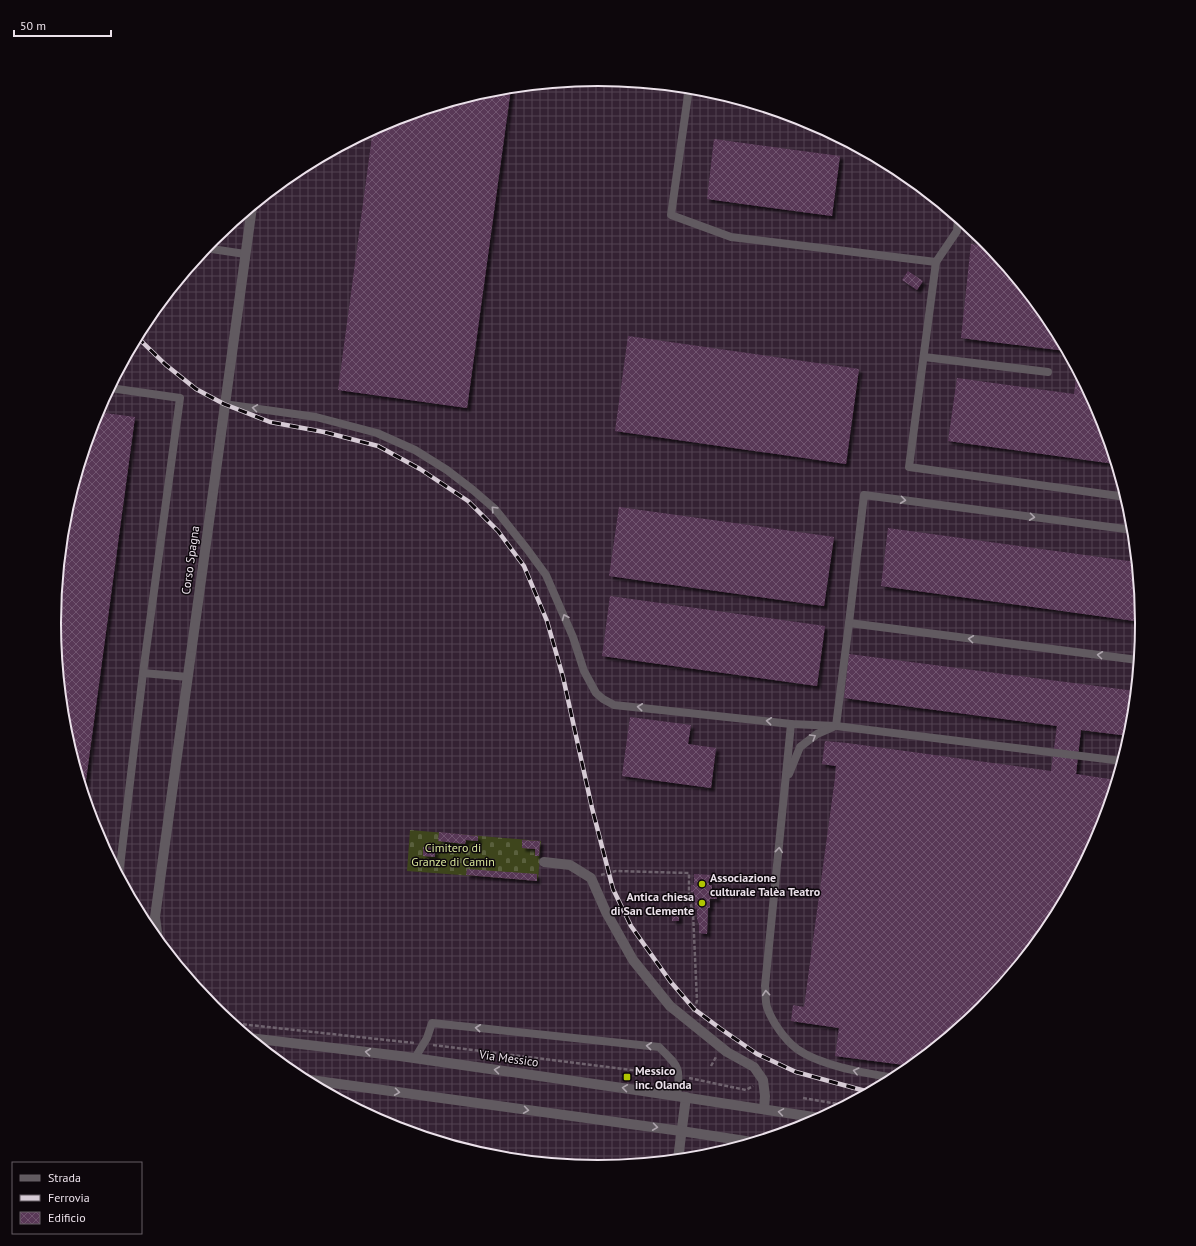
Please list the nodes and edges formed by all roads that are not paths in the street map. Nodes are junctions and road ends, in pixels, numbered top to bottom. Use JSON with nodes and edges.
{"nodes":[{"id":1,"x":688,"y":94,"type":"edge"},
{"id":2,"x":251,"y":213,"type":"edge"},
{"id":3,"x":957,"y":224,"type":"edge"},
{"id":4,"x":212,"y":249,"type":"edge"},
{"id":5,"x":245,"y":254,"type":"junction"},
{"id":6,"x":936,"y":262,"type":"junction"},
{"id":7,"x":924,"y":357,"type":"junction"},
{"id":8,"x":1048,"y":372,"type":"dead end"},
{"id":9,"x":114,"y":389,"type":"edge"},
{"id":10,"x":224,"y":404,"type":"junction"},
{"id":11,"x":1120,"y":496,"type":"edge"},
{"id":12,"x":1127,"y":529,"type":"edge"},
{"id":13,"x":849,"y":623,"type":"junction"},
{"id":14,"x":1134,"y":659,"type":"edge"},
{"id":15,"x":143,"y":673,"type":"junction"},
{"id":16,"x":188,"y":677,"type":"junction"},
{"id":17,"x":790,"y":724,"type":"junction"},
{"id":18,"x":836,"y":726,"type":"junction"},
{"id":19,"x":1117,"y":760,"type":"edge"},
{"id":20,"x":786,"y":781,"type":"junction"},
{"id":21,"x":544,"y":862,"type":"dead end"},
{"id":22,"x":120,"y":868,"type":"edge"},
{"id":23,"x":155,"y":917,"type":"junction"},
{"id":24,"x":153,"y":922,"type":"edge"},
{"id":25,"x":156,"y":927,"type":"edge"},
{"id":26,"x":259,"y":1039,"type":"edge"},
{"id":27,"x":415,"y":1058,"type":"junction"},
{"id":28,"x":885,"y":1076,"type":"edge"},
{"id":29,"x":319,"y":1081,"type":"edge"},
{"id":30,"x":681,"y":1096,"type":"junction"},
{"id":31,"x":764,"y":1109,"type":"junction"},
{"id":32,"x":810,"y":1116,"type":"edge"},
{"id":33,"x":681,"y":1131,"type":"junction"},
{"id":34,"x":742,"y":1140,"type":"edge"},
{"id":35,"x":679,"y":1153,"type":"edge"}],
"edges":[{"from":1,"to":6,"type":"lane"},
{"from":2,"to":5,"type":"street","name":"Corso Spagna"},
{"from":3,"to":6,"type":"lane"},
{"from":4,"to":5,"type":"lane"},
{"from":5,"to":10,"type":"street","name":"Corso Spagna"},
{"from":6,"to":7,"type":"lane"},
{"from":7,"to":8,"type":"lane"},
{"from":7,"to":11,"type":"lane"},
{"from":9,"to":15,"type":"lane"},
{"from":10,"to":16,"type":"street","name":"Corso Spagna"},
{"from":17,"to":10,"type":"lane","one_way":true},
{"from":13,"to":12,"type":"lane","one_way":true},
{"from":14,"to":13,"type":"lane","one_way":true},
{"from":13,"to":18,"type":"lane"},
{"from":15,"to":16,"type":"lane"},
{"from":15,"to":22,"type":"lane"},
{"from":16,"to":23,"type":"street","name":"Corso Spagna"},
{"from":17,"to":18,"type":"lane"},
{"from":17,"to":20,"type":"lane"},
{"from":18,"to":19,"type":"lane"},
{"from":20,"to":18,"type":"lane","one_way":true},
{"from":28,"to":20,"type":"lane","one_way":true},
{"from":21,"to":31,"type":"street"},
{"from":23,"to":24,"type":"street","name":"Corso Spagna"},
{"from":23,"to":25,"type":"street","name":"Corso Spagna"},
{"from":27,"to":26,"type":"street","name":"Via Messico","one_way":true},
{"from":30,"to":27,"type":"street","name":"Via Messico","one_way":true},
{"from":30,"to":27,"type":"lane","one_way":true},
{"from":29,"to":33,"type":"street","one_way":true},
{"from":30,"to":31,"type":"street","name":"Via Messico"},
{"from":30,"to":33,"type":"street"},
{"from":32,"to":31,"type":"street","name":"Via Messico","one_way":true},
{"from":33,"to":34,"type":"street"},
{"from":33,"to":35,"type":"street"}]}
